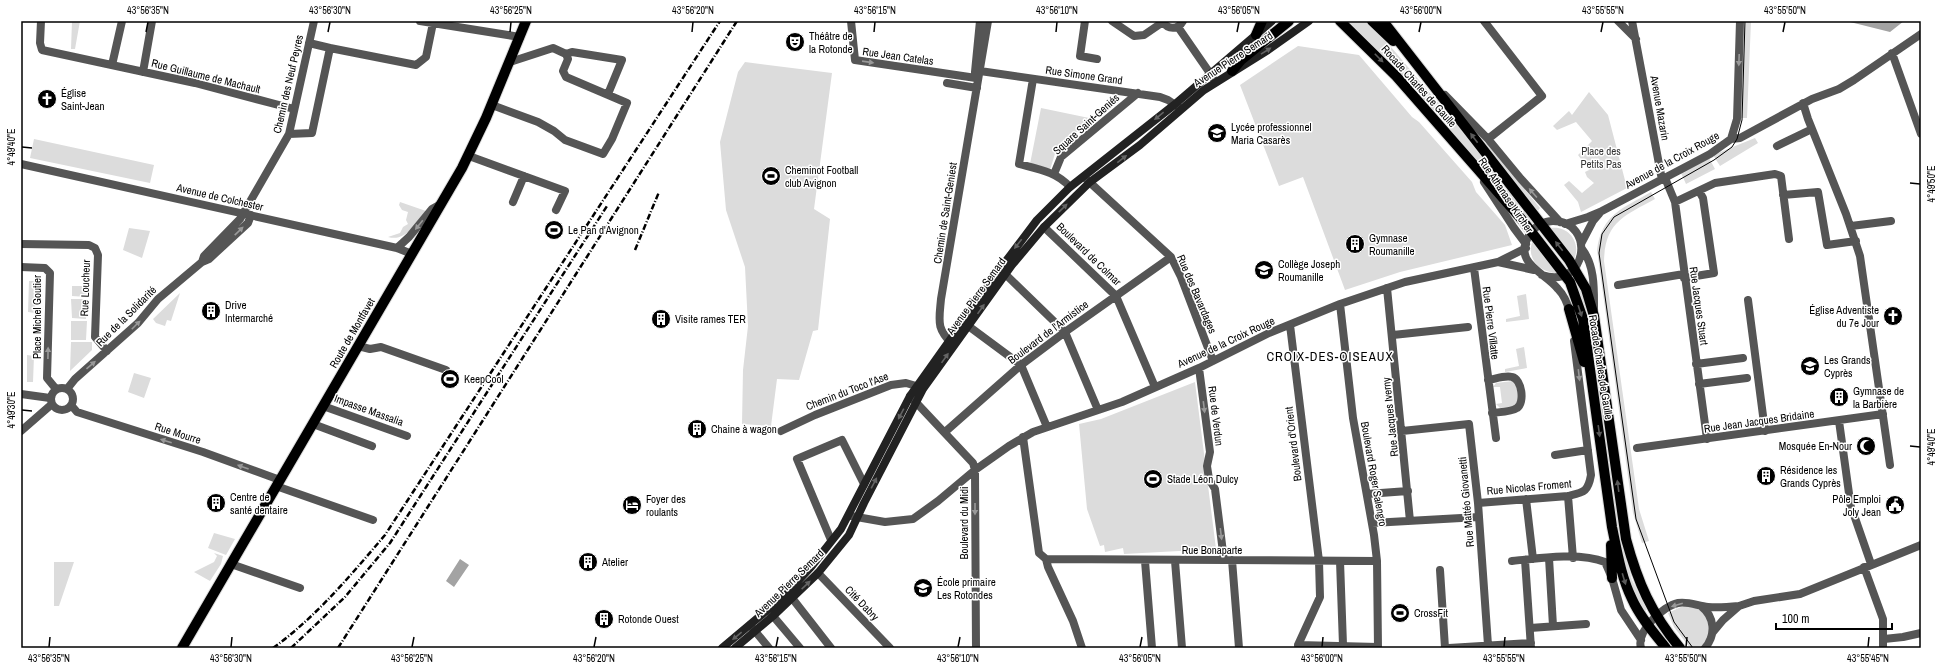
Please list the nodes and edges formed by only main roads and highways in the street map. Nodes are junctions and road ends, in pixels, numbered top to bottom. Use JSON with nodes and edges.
{"nodes":[{"id":1,"x":526,"y":21,"type":"edge"},
{"id":2,"x":1262,"y":21,"type":"edge"},
{"id":3,"x":1272,"y":21,"type":"edge"},
{"id":4,"x":1289,"y":21,"type":"edge"},
{"id":5,"x":1309,"y":21,"type":"edge"},
{"id":6,"x":1340,"y":21,"type":"edge"},
{"id":7,"x":1372,"y":21,"type":"edge"},
{"id":8,"x":1383,"y":21,"type":"edge"},
{"id":9,"x":1390,"y":21,"type":"edge"},
{"id":10,"x":1256,"y":35,"type":"junction"},
{"id":11,"x":1409,"y":55,"type":"junction"},
{"id":12,"x":1232,"y":71,"type":"junction"},
{"id":13,"x":1003,"y":271,"type":"junction"},
{"id":14,"x":1569,"y":309,"type":"road end"},
{"id":15,"x":920,"y":387,"type":"junction"},
{"id":16,"x":1594,"y":392,"type":"junction"},
{"id":17,"x":1612,"y":527,"type":"junction"},
{"id":18,"x":1612,"y":578,"type":"road end"},
{"id":19,"x":770,"y":613,"type":"junction"},
{"id":20,"x":753,"y":628,"type":"junction"},
{"id":21,"x":182,"y":648,"type":"edge"},
{"id":22,"x":722,"y":648,"type":"edge"},
{"id":23,"x":735,"y":648,"type":"edge"},
{"id":24,"x":1666,"y":648,"type":"edge"},
{"id":25,"x":1680,"y":648,"type":"edge"}],
"edges":[{"from":1,"to":21,"type":"main road","name":"Route de Montfavet"},
{"from":2,"to":10,"type":"main road"},
{"from":3,"to":10,"type":"main road","name":"Avenue Pierre Semard"},
{"from":4,"to":12,"type":"main road"},
{"from":12,"to":5,"type":"main road","name":"Avenue Pierre Semard","one_way":true},
{"from":6,"to":16,"type":"main road","name":"Rocade Charles de Gaulle","one_way":true},
{"from":7,"to":11,"type":"main road"},
{"from":8,"to":11,"type":"main road","name":"Rocade Charles de Gaulle"},
{"from":9,"to":11,"type":"main road"},
{"from":10,"to":13,"type":"main road","name":"Avenue Pierre Semard","one_way":true},
{"from":25,"to":11,"type":"main road","name":"Rocade Charles de Gaulle","one_way":true},
{"from":13,"to":12,"type":"main road","name":"Avenue Pierre Semard","one_way":true},
{"from":13,"to":15,"type":"main road","name":"Avenue Pierre Semard"},
{"from":14,"to":16,"type":"main road"},
{"from":15,"to":19,"type":"main road","name":"Avenue Pierre Semard","one_way":true},
{"from":19,"to":15,"type":"main road","name":"Avenue Pierre Semard","one_way":true},
{"from":16,"to":17,"type":"main road","name":"Rocade Charles de Gaulle","one_way":true},
{"from":17,"to":18,"type":"main road"},
{"from":17,"to":24,"type":"main road","name":"Rocade Charles de Gaulle","one_way":true},
{"from":19,"to":20,"type":"main road","name":"Avenue Pierre Semard"},
{"from":20,"to":22,"type":"main road","name":"Avenue Pierre Semard","one_way":true},
{"from":20,"to":23,"type":"main road","name":"Avenue Pierre Semard"}]}
